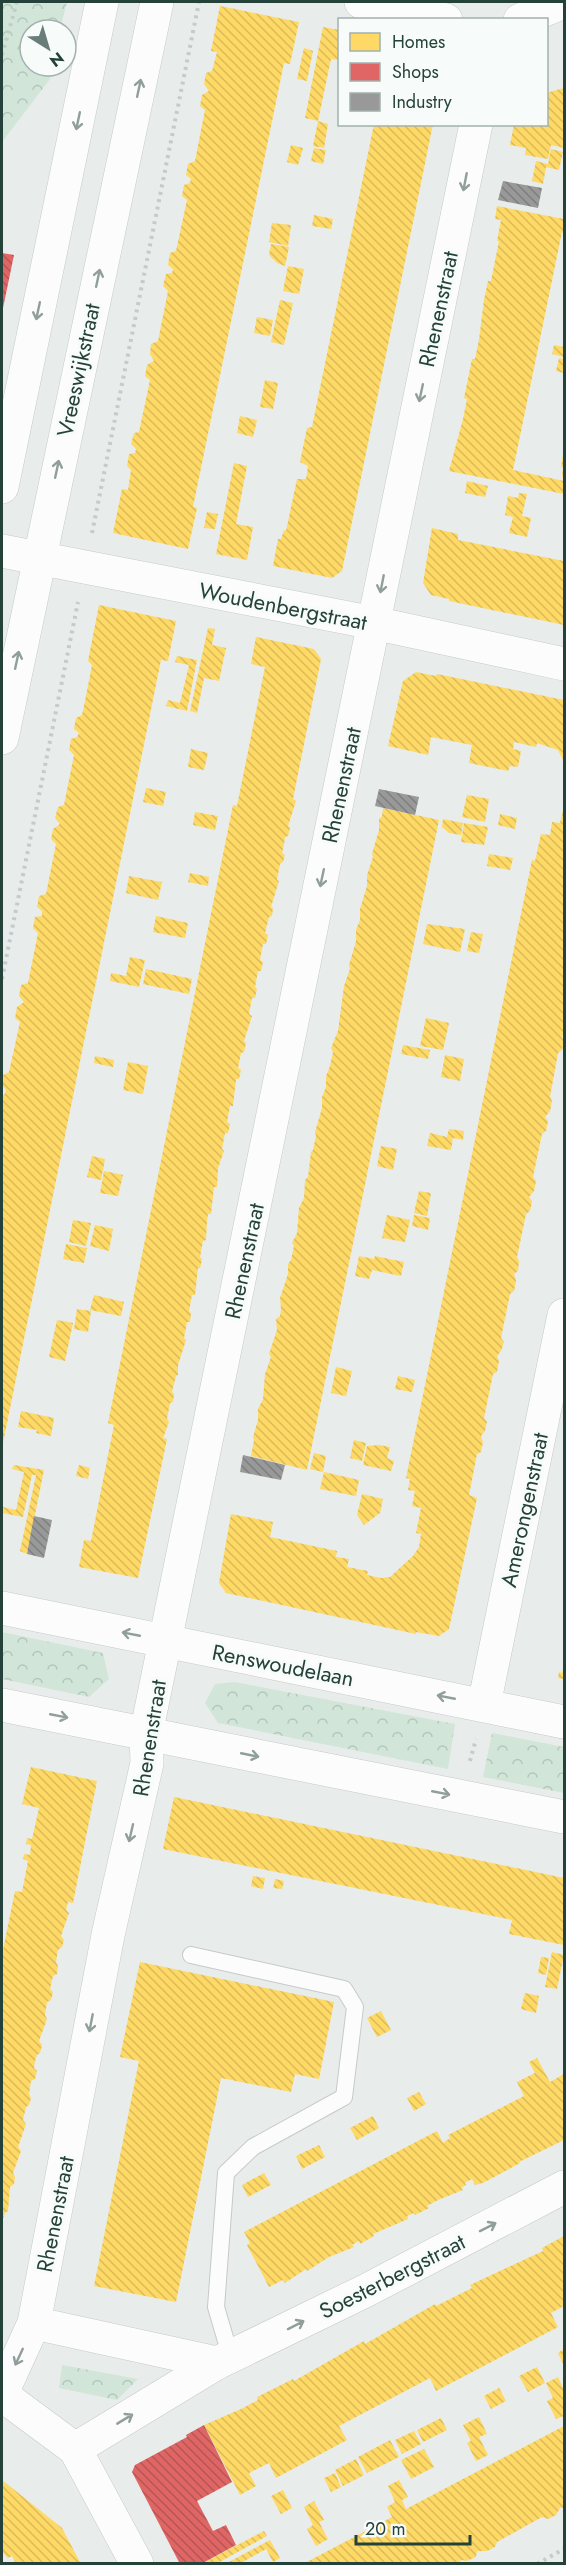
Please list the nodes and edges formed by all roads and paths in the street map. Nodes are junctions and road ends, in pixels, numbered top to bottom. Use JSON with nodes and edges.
{"nodes":[{"id":1,"x":17,"y":2,"type":"edge"},
{"id":2,"x":102,"y":2,"type":"edge"},
{"id":3,"x":157,"y":2,"type":"edge"},
{"id":4,"x":199,"y":2,"type":"edge"},
{"id":5,"x":361,"y":2,"type":"edge"},
{"id":6,"x":564,"y":2,"type":"edge"},
{"id":7,"x":437,"y":18,"type":"edge"},
{"id":8,"x":525,"y":18,"type":"edge"},
{"id":9,"x":2,"y":55,"type":"edge"},
{"id":10,"x":476,"y":126,"type":"edge"},
{"id":11,"x":2,"y":487,"type":"edge"},
{"id":12,"x":2,"y":551,"type":"edge"},
{"id":13,"x":38,"y":557,"type":"junction"},
{"id":14,"x":86,"y":567,"type":"junction"},
{"id":15,"x":374,"y":623,"type":"junction"},
{"id":16,"x":564,"y":664,"type":"edge"},
{"id":17,"x":2,"y":738,"type":"edge"},
{"id":18,"x":2,"y":979,"type":"edge"},
{"id":19,"x":564,"y":1315,"type":"edge"},
{"id":20,"x":2,"y":1608,"type":"edge"},
{"id":21,"x":166,"y":1641,"type":"junction"},
{"id":22,"x":2,"y":1705,"type":"edge"},
{"id":23,"x":484,"y":1705,"type":"junction"},
{"id":24,"x":564,"y":1722,"type":"edge"},
{"id":25,"x":147,"y":1734,"type":"junction"},
{"id":26,"x":461,"y":1797,"type":"junction"},
{"id":27,"x":564,"y":1817,"type":"edge"},
{"id":28,"x":191,"y":1955,"type":"dead end"},
{"id":29,"x":564,"y":2187,"type":"edge"},
{"id":30,"x":34,"y":2324,"type":"junction"},
{"id":31,"x":224,"y":2360,"type":"junction"},
{"id":32,"x":2,"y":2394,"type":"edge"},
{"id":33,"x":75,"y":2449,"type":"junction"},
{"id":34,"x":564,"y":2549,"type":"edge"},
{"id":35,"x":137,"y":2564,"type":"edge"},
{"id":36,"x":537,"y":2564,"type":"edge"}],
"edges":[{"from":1,"to":9,"type":"path"},
{"from":2,"to":11,"type":"street","one_way":true},
{"from":13,"to":3,"type":"street","name":"Vreeswijkstraat","one_way":true},
{"from":4,"to":14,"type":"path"},
{"from":5,"to":7,"type":"street"},
{"from":6,"to":8,"type":"street"},
{"from":10,"to":15,"type":"street","name":"Rhenenstraat","one_way":true},
{"from":12,"to":13,"type":"street","name":"Woudenbergstraat"},
{"from":13,"to":14,"type":"street","name":"Woudenbergstraat"},
{"from":17,"to":13,"type":"street","name":"Vreeswijkstraat","one_way":true},
{"from":14,"to":15,"type":"street","name":"Woudenbergstraat"},
{"from":14,"to":18,"type":"path"},
{"from":15,"to":16,"type":"street","name":"Woudenbergstraat"},
{"from":15,"to":21,"type":"street","name":"Rhenenstraat","one_way":true},
{"from":19,"to":23,"type":"street","name":"Amerongenstraat"},
{"from":21,"to":20,"type":"street","name":"Renswoudelaan","one_way":true},
{"from":23,"to":21,"type":"street","name":"Renswoudelaan","one_way":true},
{"from":21,"to":25,"type":"street","name":"Rhenenstraat"},
{"from":22,"to":25,"type":"street","one_way":true},
{"from":23,"to":24,"type":"street","name":"Renswoudelaan"},
{"from":23,"to":26,"type":"path"},
{"from":25,"to":26,"type":"street","one_way":true},
{"from":25,"to":30,"type":"street","name":"Rhenenstraat","one_way":true},
{"from":26,"to":27,"type":"street"},
{"from":28,"to":31,"type":"lane"},
{"from":31,"to":29,"type":"street","name":"Soesterbergstraat","one_way":true},
{"from":30,"to":31,"type":"street"},
{"from":30,"to":32,"type":"street","name":"Rhenenstraat","one_way":true},
{"from":33,"to":31,"type":"street","name":"Soesterbergstraat","one_way":true},
{"from":32,"to":33,"type":"street"},
{"from":33,"to":35,"type":"street"},
{"from":34,"to":36,"type":"path"}]}
